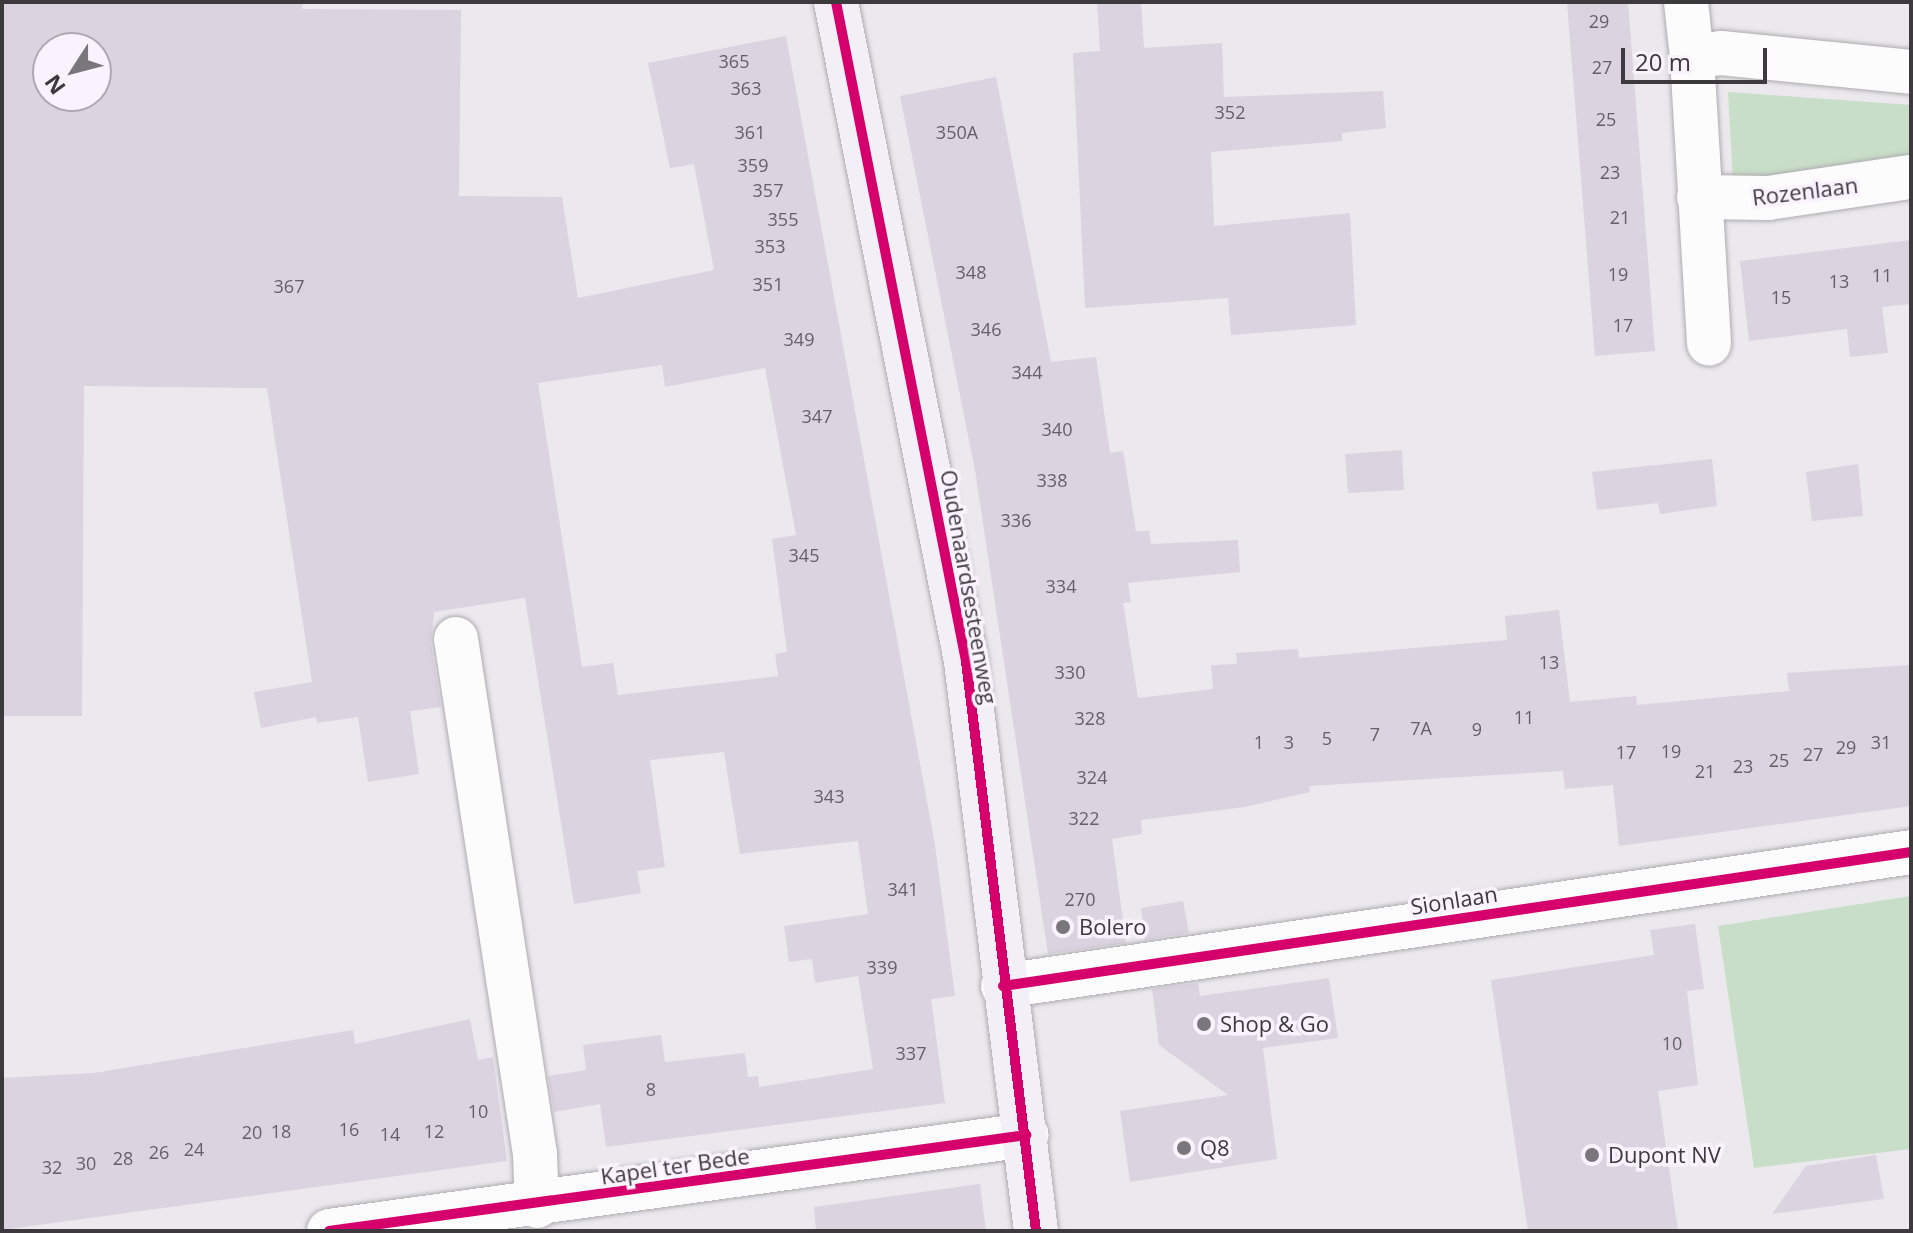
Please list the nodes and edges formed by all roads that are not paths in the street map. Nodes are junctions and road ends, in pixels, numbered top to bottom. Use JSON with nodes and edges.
{"nodes":[{"id":1,"x":836,"y":2,"type":"edge"},
{"id":2,"x":1686,"y":2,"type":"edge"},
{"id":3,"x":1692,"y":57,"type":"junction"},
{"id":4,"x":1911,"y":72,"type":"edge"},
{"id":5,"x":1911,"y":177,"type":"edge"},
{"id":6,"x":1699,"y":197,"type":"junction"},
{"id":7,"x":1709,"y":343,"type":"dead end"},
{"id":8,"x":456,"y":639,"type":"dead end"},
{"id":9,"x":1911,"y":852,"type":"edge"},
{"id":10,"x":1003,"y":986,"type":"junction"},
{"id":11,"x":1026,"y":1135,"type":"junction"},
{"id":12,"x":537,"y":1206,"type":"junction"},
{"id":13,"x":329,"y":1231,"type":"edge"},
{"id":14,"x":1036,"y":1231,"type":"edge"}],
"edges":[{"from":1,"to":10,"type":"main road","name":"Oudenaardsesteenweg"},
{"from":2,"to":3,"type":"street"},
{"from":3,"to":4,"type":"street"},
{"from":3,"to":6,"type":"street"},
{"from":5,"to":6,"type":"street","name":"Rozenlaan"},
{"from":6,"to":7,"type":"street"},
{"from":8,"to":12,"type":"street"},
{"from":9,"to":10,"type":"street","name":"Sionlaan"},
{"from":10,"to":11,"type":"main road","name":"Oudenaardsesteenweg"},
{"from":11,"to":12,"type":"street","name":"Kapel ter Bede"},
{"from":11,"to":14,"type":"main road","name":"Oudenaardsesteenweg"},
{"from":12,"to":13,"type":"street","name":"Kapel ter Bede"}]}
